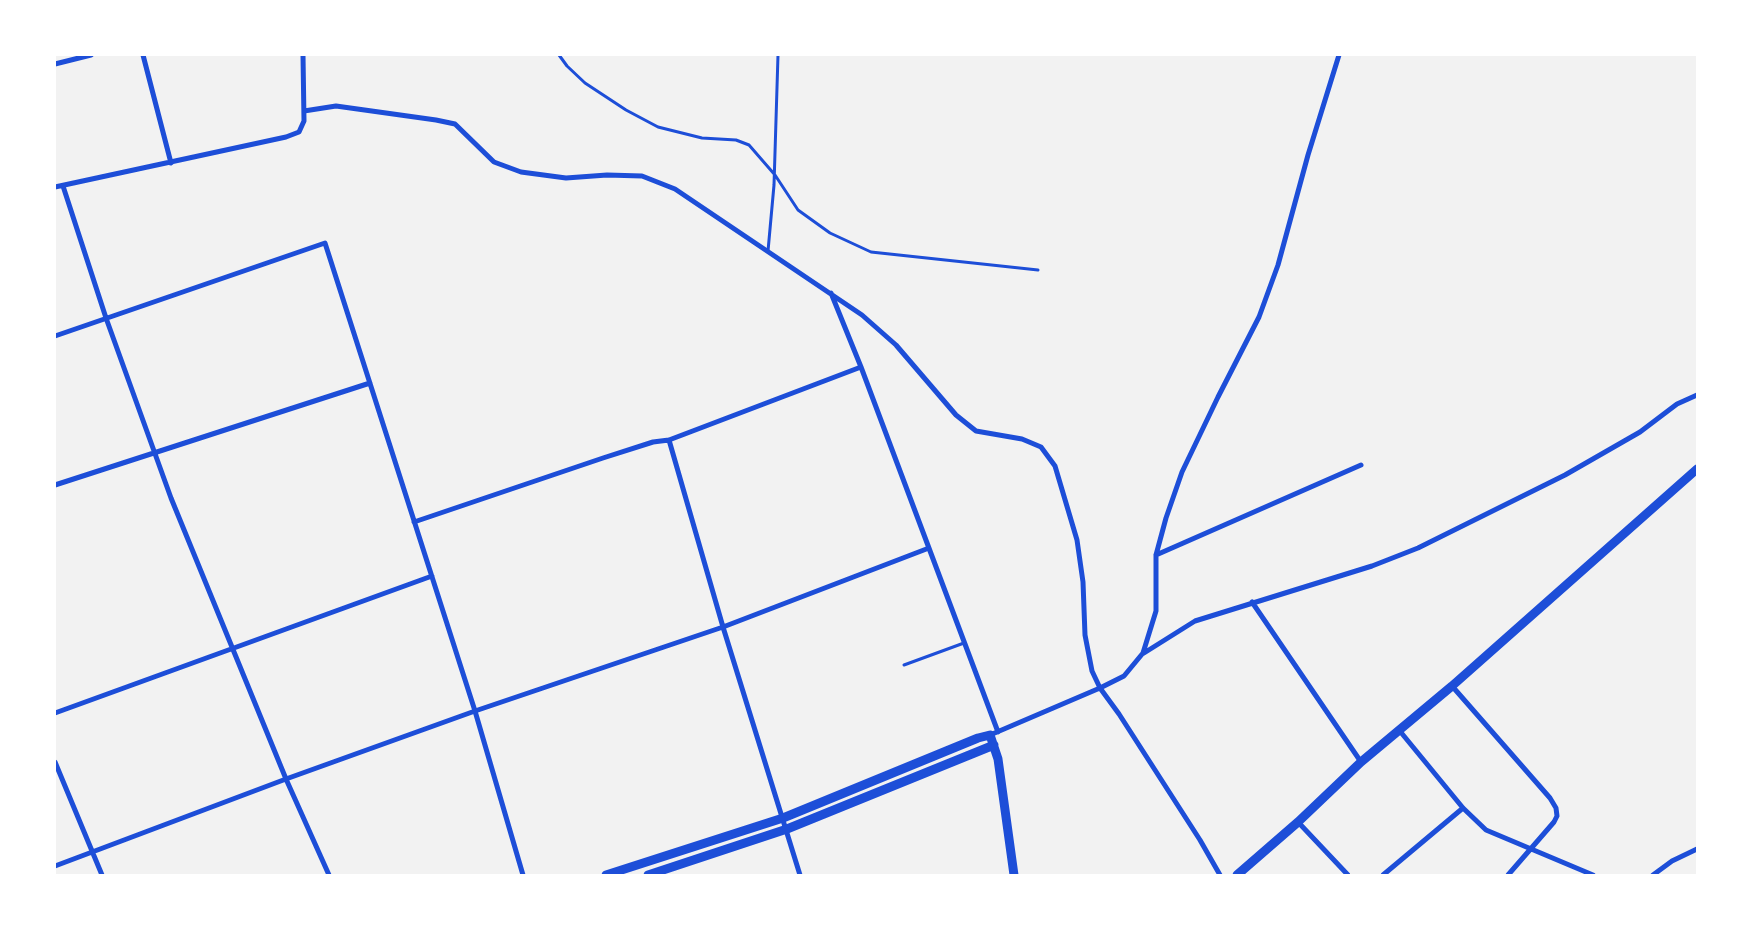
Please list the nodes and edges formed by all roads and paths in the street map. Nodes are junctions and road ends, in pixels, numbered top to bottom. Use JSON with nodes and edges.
{"nodes":[{"id":1,"x":91,"y":55,"type":"edge"},
{"id":2,"x":143,"y":55,"type":"edge"},
{"id":3,"x":304,"y":55,"type":"edge"},
{"id":4,"x":559,"y":55,"type":"edge"},
{"id":5,"x":778,"y":55,"type":"edge"},
{"id":6,"x":1339,"y":55,"type":"edge"},
{"id":7,"x":55,"y":64,"type":"edge"},
{"id":8,"x":304,"y":111,"type":"junction"},
{"id":9,"x":171,"y":163,"type":"junction"},
{"id":10,"x":775,"y":175,"type":"junction"},
{"id":11,"x":63,"y":186,"type":"junction"},
{"id":12,"x":55,"y":187,"type":"edge"},
{"id":13,"x":768,"y":251,"type":"junction"},
{"id":14,"x":1038,"y":270,"type":"dead end"},
{"id":15,"x":831,"y":293,"type":"junction"},
{"id":16,"x":106,"y":318,"type":"junction"},
{"id":17,"x":55,"y":336,"type":"edge"},
{"id":18,"x":861,"y":367,"type":"junction"},
{"id":19,"x":370,"y":383,"type":"junction"},
{"id":20,"x":1697,"y":395,"type":"edge"},
{"id":21,"x":669,"y":440,"type":"junction"},
{"id":22,"x":154,"y":453,"type":"junction"},
{"id":23,"x":1360,"y":466,"type":"dead end"},
{"id":24,"x":1697,"y":469,"type":"edge"},
{"id":25,"x":55,"y":485,"type":"edge"},
{"id":26,"x":414,"y":522,"type":"junction"},
{"id":27,"x":929,"y":548,"type":"junction"},
{"id":28,"x":1156,"y":555,"type":"junction"},
{"id":29,"x":432,"y":576,"type":"junction"},
{"id":30,"x":1252,"y":602,"type":"junction"},
{"id":31,"x":723,"y":627,"type":"junction"},
{"id":32,"x":964,"y":642,"type":"junction"},
{"id":33,"x":232,"y":648,"type":"junction"},
{"id":34,"x":1143,"y":653,"type":"junction"},
{"id":35,"x":904,"y":665,"type":"dead end"},
{"id":36,"x":1452,"y":686,"type":"junction"},
{"id":37,"x":1100,"y":688,"type":"junction"},
{"id":38,"x":475,"y":711,"type":"junction"},
{"id":39,"x":55,"y":713,"type":"edge"},
{"id":40,"x":1399,"y":730,"type":"junction"},
{"id":41,"x":994,"y":734,"type":"junction"},
{"id":42,"x":994,"y":745,"type":"junction"},
{"id":43,"x":55,"y":762,"type":"edge"},
{"id":44,"x":1361,"y":762,"type":"junction"},
{"id":45,"x":286,"y":779,"type":"junction"},
{"id":46,"x":1463,"y":808,"type":"junction"},
{"id":47,"x":783,"y":818,"type":"junction"},
{"id":48,"x":1298,"y":822,"type":"junction"},
{"id":49,"x":787,"y":830,"type":"junction"},
{"id":50,"x":1532,"y":848,"type":"junction"},
{"id":51,"x":1697,"y":849,"type":"edge"},
{"id":52,"x":93,"y":853,"type":"junction"},
{"id":53,"x":55,"y":866,"type":"edge"},
{"id":54,"x":102,"y":875,"type":"edge"},
{"id":55,"x":329,"y":875,"type":"edge"},
{"id":56,"x":523,"y":875,"type":"edge"},
{"id":57,"x":606,"y":875,"type":"edge"},
{"id":58,"x":648,"y":875,"type":"edge"},
{"id":59,"x":800,"y":875,"type":"edge"},
{"id":60,"x":1014,"y":875,"type":"edge"},
{"id":61,"x":1220,"y":875,"type":"edge"},
{"id":62,"x":1237,"y":875,"type":"edge"},
{"id":63,"x":1348,"y":875,"type":"edge"},
{"id":64,"x":1383,"y":875,"type":"edge"},
{"id":65,"x":1508,"y":875,"type":"edge"},
{"id":66,"x":1592,"y":875,"type":"edge"},
{"id":67,"x":1653,"y":875,"type":"edge"}],
"edges":[{"from":1,"to":7,"type":"street"},
{"from":2,"to":9,"type":"street"},
{"from":3,"to":8,"type":"street"},
{"from":4,"to":10,"type":"lane"},
{"from":5,"to":10,"type":"lane"},
{"from":6,"to":28,"type":"street"},
{"from":8,"to":9,"type":"street"},
{"from":8,"to":13,"type":"street"},
{"from":9,"to":11,"type":"street"},
{"from":10,"to":13,"type":"lane"},
{"from":10,"to":14,"type":"lane"},
{"from":11,"to":12,"type":"street"},
{"from":11,"to":16,"type":"street"},
{"from":13,"to":15,"type":"street"},
{"from":15,"to":18,"type":"street"},
{"from":15,"to":37,"type":"street"},
{"from":16,"to":17,"type":"street"},
{"from":16,"to":19,"type":"street"},
{"from":16,"to":22,"type":"street"},
{"from":18,"to":21,"type":"street"},
{"from":18,"to":27,"type":"street"},
{"from":19,"to":22,"type":"street"},
{"from":19,"to":26,"type":"street"},
{"from":20,"to":30,"type":"street"},
{"from":21,"to":26,"type":"street"},
{"from":21,"to":31,"type":"street"},
{"from":22,"to":25,"type":"street"},
{"from":22,"to":33,"type":"street"},
{"from":23,"to":28,"type":"street"},
{"from":24,"to":36,"type":"main road"},
{"from":26,"to":29,"type":"street"},
{"from":27,"to":31,"type":"street"},
{"from":27,"to":32,"type":"street"},
{"from":28,"to":34,"type":"street"},
{"from":29,"to":33,"type":"street"},
{"from":29,"to":38,"type":"street"},
{"from":30,"to":34,"type":"street"},
{"from":30,"to":44,"type":"street"},
{"from":31,"to":38,"type":"street"},
{"from":31,"to":47,"type":"street"},
{"from":32,"to":35,"type":"lane"},
{"from":32,"to":41,"type":"street"},
{"from":33,"to":39,"type":"street"},
{"from":33,"to":45,"type":"street"},
{"from":34,"to":37,"type":"street"},
{"from":36,"to":40,"type":"main road"},
{"from":36,"to":50,"type":"street"},
{"from":37,"to":41,"type":"street"},
{"from":37,"to":61,"type":"street"},
{"from":38,"to":45,"type":"street"},
{"from":38,"to":56,"type":"street"},
{"from":40,"to":44,"type":"main road"},
{"from":40,"to":46,"type":"street"},
{"from":41,"to":42,"type":"main road"},
{"from":41,"to":47,"type":"main road"},
{"from":42,"to":49,"type":"main road"},
{"from":42,"to":60,"type":"main road"},
{"from":43,"to":52,"type":"street"},
{"from":44,"to":48,"type":"main road"},
{"from":45,"to":52,"type":"street"},
{"from":45,"to":55,"type":"street"},
{"from":46,"to":50,"type":"street"},
{"from":46,"to":64,"type":"street"},
{"from":47,"to":49,"type":"street"},
{"from":47,"to":57,"type":"main road"},
{"from":48,"to":62,"type":"main road"},
{"from":48,"to":63,"type":"street"},
{"from":49,"to":58,"type":"main road"},
{"from":49,"to":59,"type":"street"},
{"from":50,"to":65,"type":"street"},
{"from":50,"to":66,"type":"street"},
{"from":51,"to":67,"type":"street"},
{"from":52,"to":53,"type":"street"},
{"from":52,"to":54,"type":"street"}]}
